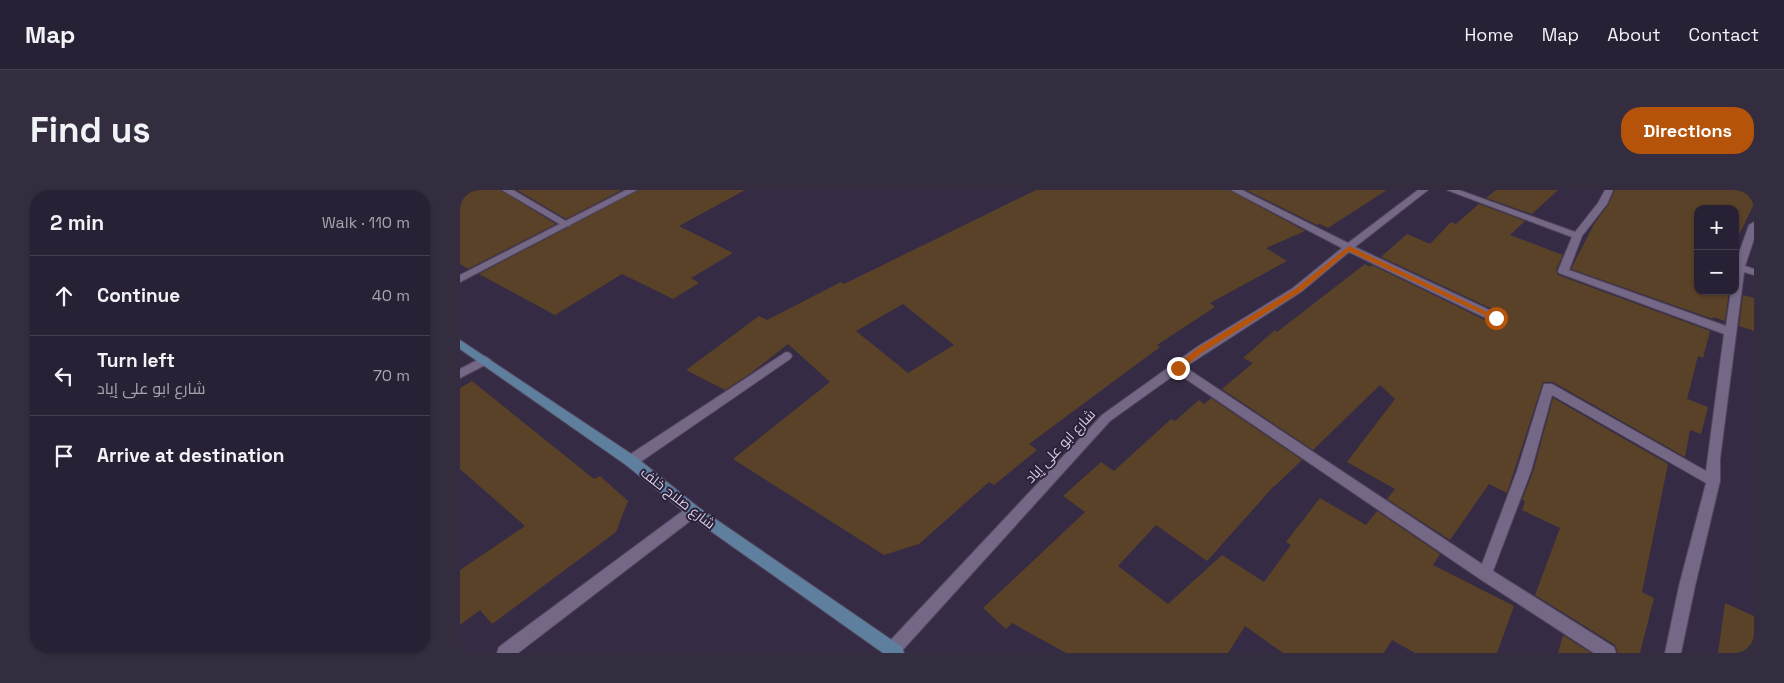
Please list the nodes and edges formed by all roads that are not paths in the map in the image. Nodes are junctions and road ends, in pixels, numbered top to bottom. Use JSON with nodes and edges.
{"nodes":[{"id":1,"x":506,"y":190,"type":"edge"},
{"id":2,"x":633,"y":190,"type":"edge"},
{"id":3,"x":1424,"y":190,"type":"edge"},
{"id":4,"x":1451,"y":190,"type":"edge"},
{"id":5,"x":1608,"y":190,"type":"edge"},
{"id":6,"x":1243,"y":191,"type":"edge"},
{"id":7,"x":566,"y":224,"type":"junction"},
{"id":8,"x":1754,"y":225,"type":"edge"},
{"id":9,"x":1577,"y":236,"type":"junction"},
{"id":10,"x":1349,"y":248,"type":"junction"},
{"id":11,"x":1740,"y":268,"type":"junction"},
{"id":12,"x":1754,"y":272,"type":"edge"},
{"id":13,"x":460,"y":279,"type":"edge"},
{"id":14,"x":1496,"y":318,"type":"dead end"},
{"id":15,"x":1730,"y":332,"type":"junction"},
{"id":16,"x":460,"y":344,"type":"edge"},
{"id":17,"x":786,"y":356,"type":"dead end"},
{"id":18,"x":485,"y":360,"type":"junction"},
{"id":19,"x":1178,"y":368,"type":"junction"},
{"id":20,"x":460,"y":374,"type":"edge"},
{"id":21,"x":631,"y":461,"type":"junction"},
{"id":22,"x":1713,"y":481,"type":"junction"},
{"id":23,"x":692,"y":511,"type":"junction"},
{"id":24,"x":1485,"y":574,"type":"junction"},
{"id":25,"x":894,"y":651,"type":"edge"},
{"id":26,"x":504,"y":653,"type":"edge"},
{"id":27,"x":1608,"y":653,"type":"edge"},
{"id":28,"x":1674,"y":653,"type":"edge"}],
"edges":[{"from":1,"to":7,"type":"street"},
{"from":2,"to":7,"type":"street"},
{"from":3,"to":10,"type":"street","name":"شارع ابو على إياد"},
{"from":4,"to":9,"type":"street"},
{"from":5,"to":9,"type":"street"},
{"from":6,"to":10,"type":"street"},
{"from":7,"to":13,"type":"street"},
{"from":8,"to":11,"type":"street"},
{"from":9,"to":15,"type":"street"},
{"from":10,"to":14,"type":"street"},
{"from":10,"to":19,"type":"street","name":"شارع ابو على إياد"},
{"from":11,"to":12,"type":"street"},
{"from":11,"to":15,"type":"street"},
{"from":15,"to":22,"type":"street"},
{"from":16,"to":18,"type":"main road","name":"شارع صلاح خلف"},
{"from":17,"to":21,"type":"street"},
{"from":18,"to":20,"type":"street"},
{"from":18,"to":21,"type":"main road","name":"شارع صلاح خلف"},
{"from":19,"to":24,"type":"street"},
{"from":19,"to":25,"type":"street","name":"شارع ابو على إياد"},
{"from":21,"to":23,"type":"main road","name":"شارع صلاح خلف"},
{"from":22,"to":24,"type":"street"},
{"from":22,"to":28,"type":"street"},
{"from":23,"to":25,"type":"main road","name":"شارع صلاح خلف"},
{"from":23,"to":26,"type":"street"},
{"from":24,"to":27,"type":"street"}]}
